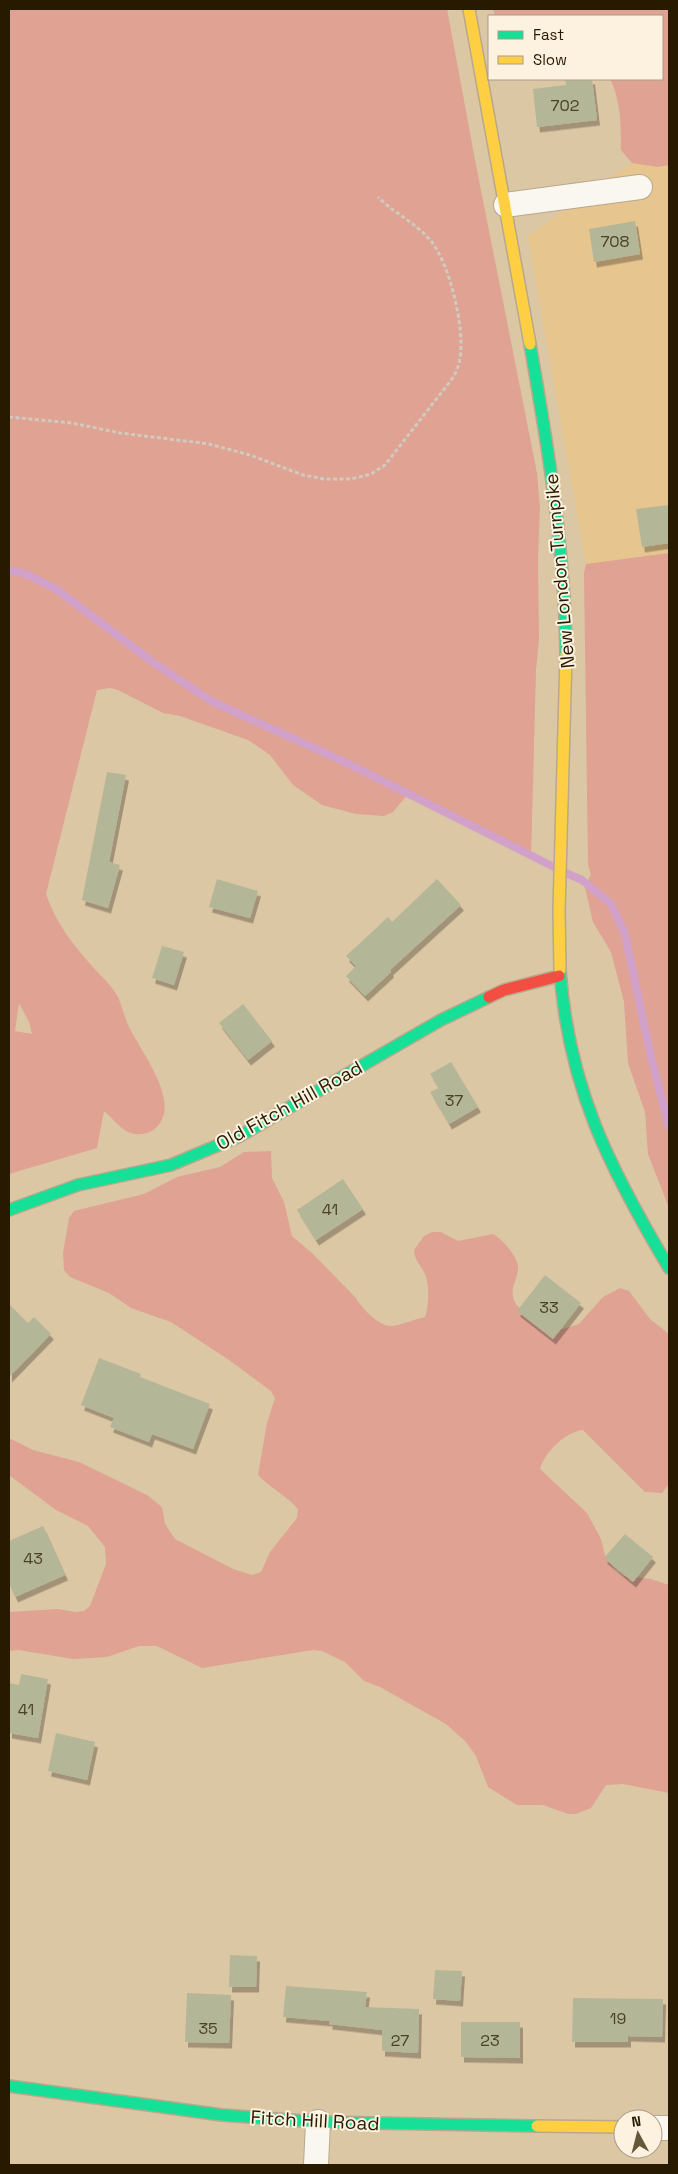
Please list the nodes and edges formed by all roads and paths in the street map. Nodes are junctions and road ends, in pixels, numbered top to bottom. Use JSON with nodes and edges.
{"nodes":[{"id":1,"x":469,"y":9,"type":"edge"},
{"id":2,"x":640,"y":186,"type":"dead end"},
{"id":3,"x":378,"y":197,"type":"dead end"},
{"id":4,"x":506,"y":205,"type":"junction"},
{"id":5,"x":9,"y":417,"type":"edge"},
{"id":6,"x":560,"y":976,"type":"junction"},
{"id":7,"x":9,"y":1210,"type":"edge"},
{"id":8,"x":669,"y":1268,"type":"edge"},
{"id":9,"x":9,"y":2086,"type":"edge"},
{"id":10,"x":318,"y":2122,"type":"junction"},
{"id":11,"x":613,"y":2127,"type":"edge"},
{"id":12,"x":316,"y":2165,"type":"edge"}],
"edges":[{"from":1,"to":4,"type":"main road","name":"New London Turnpike"},
{"from":2,"to":4,"type":"street"},
{"from":3,"to":5,"type":"path"},
{"from":4,"to":6,"type":"main road","name":"New London Turnpike"},
{"from":6,"to":7,"type":"main road","name":"Old Fitch Hill Road"},
{"from":6,"to":8,"type":"main road","name":"New London Turnpike"},
{"from":9,"to":10,"type":"main road","name":"Fitch Hill Road"},
{"from":10,"to":11,"type":"main road","name":"Fitch Hill Road"},
{"from":10,"to":12,"type":"street"}]}
